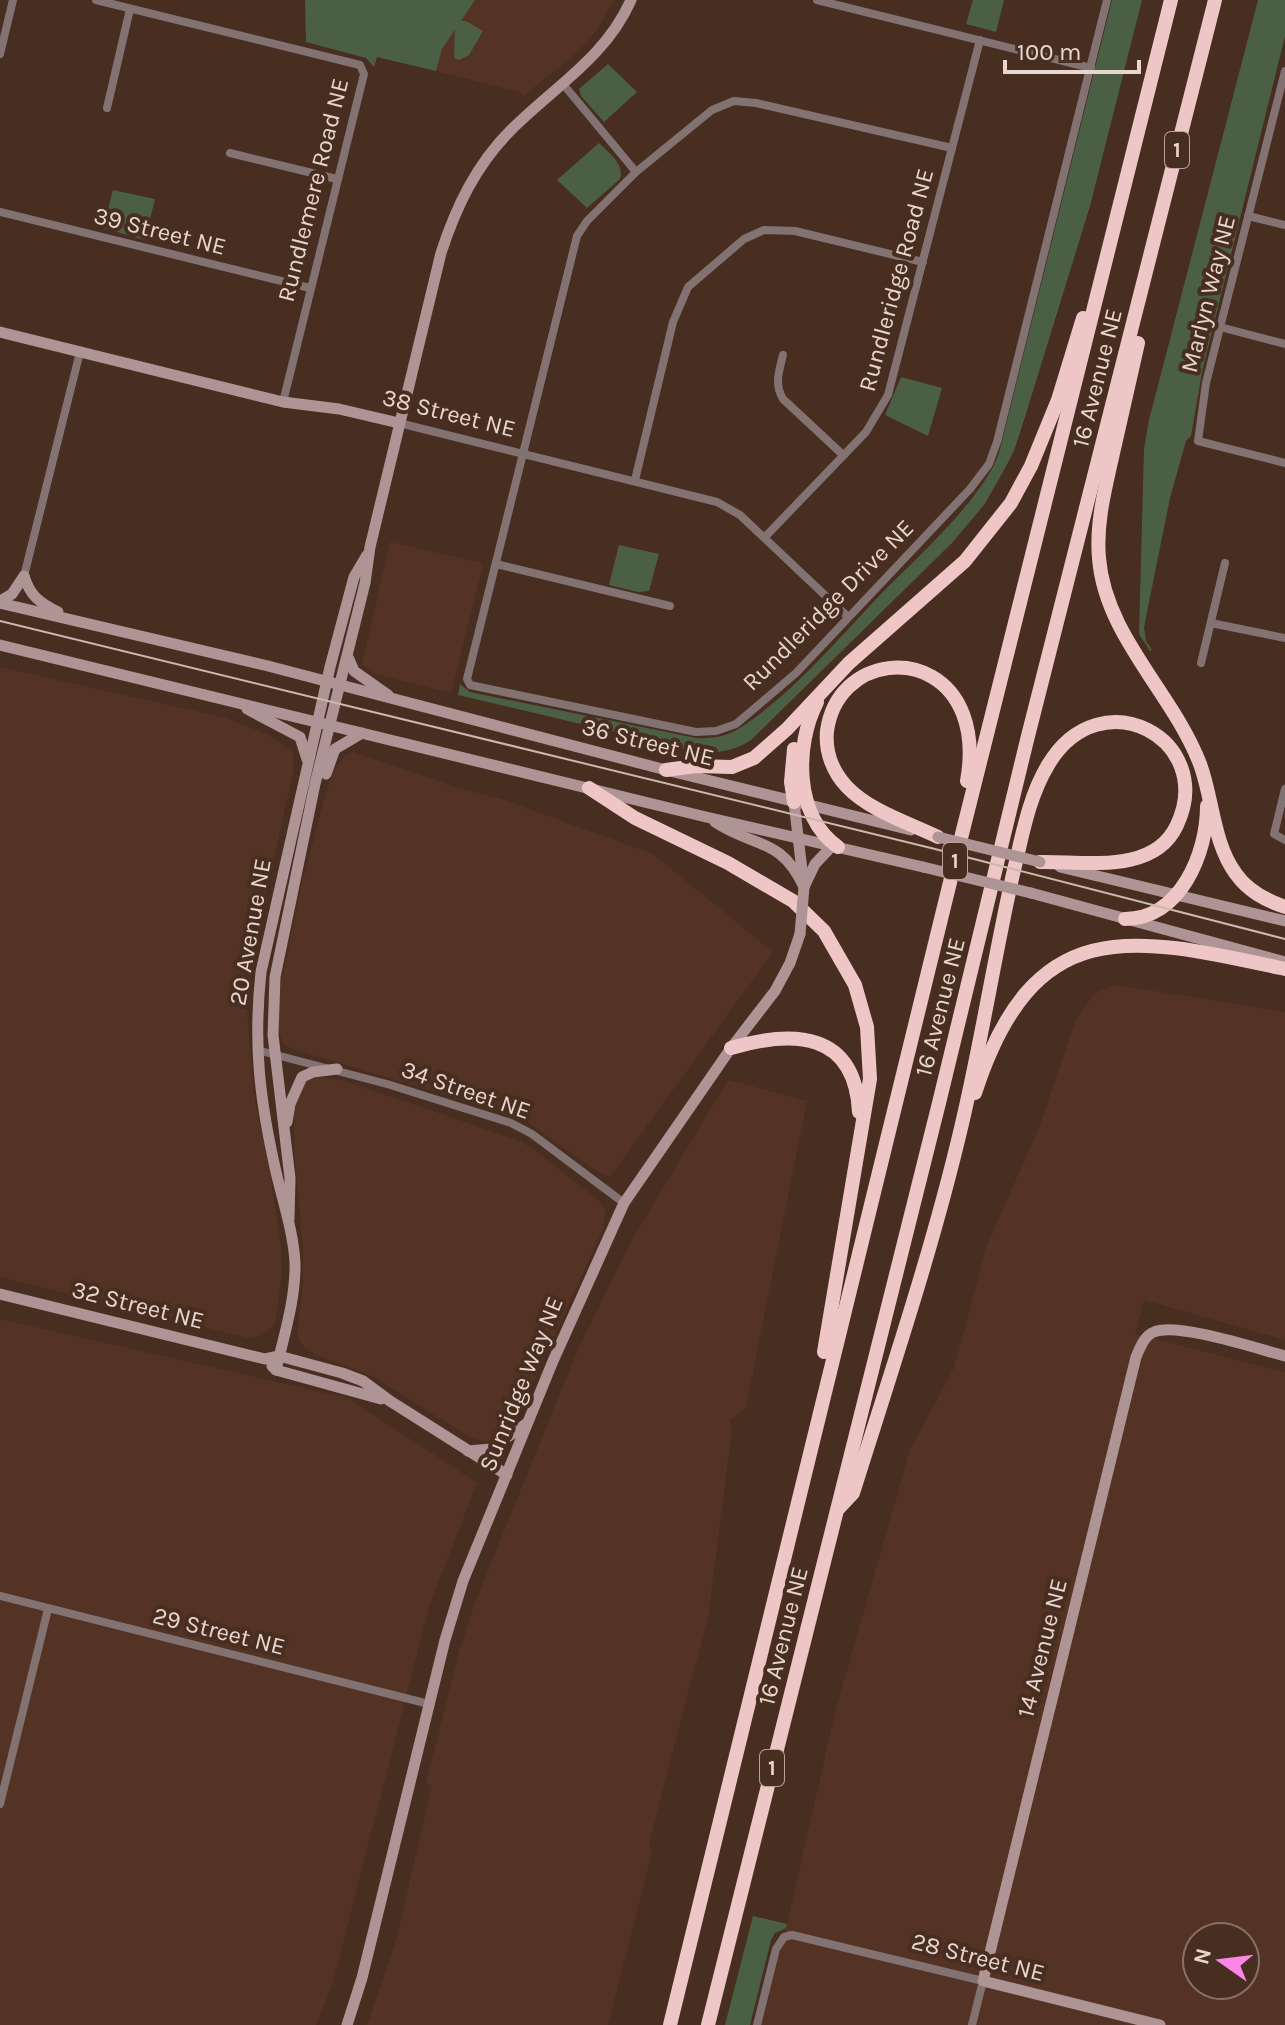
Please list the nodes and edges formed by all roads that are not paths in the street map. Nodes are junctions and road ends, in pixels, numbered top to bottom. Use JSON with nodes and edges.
{"nodes":[{"id":1,"x":13,"y":0,"type":"edge"},
{"id":2,"x":96,"y":0,"type":"edge"},
{"id":3,"x":631,"y":0,"type":"edge"},
{"id":4,"x":817,"y":0,"type":"edge"},
{"id":5,"x":1107,"y":0,"type":"edge"},
{"id":6,"x":1171,"y":0,"type":"edge"},
{"id":7,"x":1215,"y":0,"type":"edge"},
{"id":8,"x":130,"y":9,"type":"junction"},
{"id":9,"x":980,"y":40,"type":"junction"},
{"id":10,"x":0,"y":54,"type":"edge"},
{"id":11,"x":1091,"y":68,"type":"junction"},
{"id":12,"x":1285,"y":71,"type":"edge"},
{"id":13,"x":563,"y":84,"type":"junction"},
{"id":14,"x":1281,"y":103,"type":"edge"},
{"id":15,"x":107,"y":108,"type":"dead end"},
{"id":16,"x":952,"y":148,"type":"junction"},
{"id":17,"x":230,"y":153,"type":"dead end"},
{"id":18,"x":636,"y":172,"type":"junction"},
{"id":19,"x":337,"y":179,"type":"junction"},
{"id":20,"x":0,"y":212,"type":"edge"},
{"id":21,"x":1248,"y":216,"type":"junction"},
{"id":22,"x":1285,"y":225,"type":"edge"},
{"id":23,"x":1111,"y":242,"type":"junction"},
{"id":24,"x":923,"y":262,"type":"junction"},
{"id":25,"x":310,"y":288,"type":"junction"},
{"id":26,"x":1139,"y":301,"type":"junction"},
{"id":27,"x":1220,"y":327,"type":"junction"},
{"id":28,"x":0,"y":332,"type":"edge"},
{"id":29,"x":1285,"y":344,"type":"edge"},
{"id":30,"x":80,"y":352,"type":"junction"},
{"id":31,"x":783,"y":355,"type":"dead end"},
{"id":32,"x":283,"y":402,"type":"junction"},
{"id":33,"x":399,"y":423,"type":"junction"},
{"id":34,"x":523,"y":454,"type":"junction"},
{"id":35,"x":842,"y":454,"type":"junction"},
{"id":36,"x":1285,"y":463,"type":"edge"},
{"id":37,"x":635,"y":480,"type":"junction"},
{"id":38,"x":765,"y":537,"type":"junction"},
{"id":39,"x":368,"y":553,"type":"junction"},
{"id":40,"x":1225,"y":563,"type":"dead end"},
{"id":41,"x":496,"y":564,"type":"junction"},
{"id":42,"x":24,"y":576,"type":"junction"},
{"id":43,"x":0,"y":602,"type":"edge"},
{"id":44,"x":670,"y":606,"type":"dead end"},
{"id":45,"x":848,"y":617,"type":"junction"},
{"id":46,"x":77,"y":622,"type":"junction"},
{"id":47,"x":1211,"y":623,"type":"junction"},
{"id":48,"x":1285,"y":638,"type":"edge"},
{"id":49,"x":0,"y":645,"type":"edge"},
{"id":50,"x":348,"y":658,"type":"junction"},
{"id":51,"x":1201,"y":663,"type":"dead end"},
{"id":52,"x":327,"y":681,"type":"junction"},
{"id":53,"x":831,"y":681,"type":"junction"},
{"id":54,"x":341,"y":685,"type":"junction"},
{"id":55,"x":814,"y":697,"type":"junction"},
{"id":56,"x":392,"y":698,"type":"junction"},
{"id":57,"x":233,"y":701,"type":"junction"},
{"id":58,"x":324,"y":723,"type":"junction"},
{"id":59,"x":362,"y":733,"type":"junction"},
{"id":60,"x":308,"y":764,"type":"junction"},
{"id":61,"x":666,"y":770,"type":"junction"},
{"id":62,"x":1204,"y":778,"type":"junction"},
{"id":63,"x":589,"y":788,"type":"junction"},
{"id":64,"x":1285,"y":789,"type":"edge"},
{"id":65,"x":794,"y":802,"type":"junction"},
{"id":66,"x":313,"y":804,"type":"junction"},
{"id":67,"x":809,"y":805,"type":"junction"},
{"id":68,"x":706,"y":817,"type":"junction"},
{"id":69,"x":938,"y":837,"type":"junction"},
{"id":70,"x":799,"y":838,"type":"junction"},
{"id":71,"x":1285,"y":840,"type":"edge"},
{"id":72,"x":835,"y":846,"type":"junction"},
{"id":73,"x":1040,"y":862,"type":"junction"},
{"id":74,"x":954,"y":866,"type":"junction"},
{"id":75,"x":804,"y":887,"type":"junction"},
{"id":76,"x":1176,"y":895,"type":"junction"},
{"id":77,"x":1285,"y":907,"type":"edge"},
{"id":78,"x":1125,"y":919,"type":"junction"},
{"id":79,"x":1285,"y":921,"type":"edge"},
{"id":80,"x":1285,"y":962,"type":"edge"},
{"id":81,"x":1285,"y":969,"type":"edge"},
{"id":82,"x":731,"y":1048,"type":"junction"},
{"id":83,"x":257,"y":1050,"type":"junction"},
{"id":84,"x":276,"y":1055,"type":"junction"},
{"id":85,"x":337,"y":1069,"type":"junction"},
{"id":86,"x":961,"y":1126,"type":"junction"},
{"id":87,"x":285,"y":1135,"type":"junction"},
{"id":88,"x":861,"y":1140,"type":"junction"},
{"id":89,"x":624,"y":1203,"type":"junction"},
{"id":90,"x":289,"y":1219,"type":"junction"},
{"id":91,"x":0,"y":1294,"type":"edge"},
{"id":92,"x":279,"y":1356,"type":"junction"},
{"id":93,"x":1285,"y":1356,"type":"edge"},
{"id":94,"x":265,"y":1359,"type":"junction"},
{"id":95,"x":276,"y":1370,"type":"junction"},
{"id":96,"x":390,"y":1401,"type":"junction"},
{"id":97,"x":529,"y":1421,"type":"junction"},
{"id":98,"x":468,"y":1451,"type":"junction"},
{"id":99,"x":507,"y":1475,"type":"junction"},
{"id":100,"x":803,"y":1480,"type":"junction"},
{"id":101,"x":837,"y":1511,"type":"junction"},
{"id":102,"x":0,"y":1596,"type":"edge"},
{"id":103,"x":48,"y":1609,"type":"junction"},
{"id":104,"x":429,"y":1704,"type":"junction"},
{"id":105,"x":0,"y":1804,"type":"edge"},
{"id":106,"x":983,"y":1981,"type":"junction"},
{"id":107,"x":347,"y":2025,"type":"edge"},
{"id":108,"x":670,"y":2025,"type":"edge"},
{"id":109,"x":708,"y":2025,"type":"edge"},
{"id":110,"x":757,"y":2025,"type":"edge"},
{"id":111,"x":972,"y":2025,"type":"edge"},
{"id":112,"x":1160,"y":2025,"type":"edge"}],
"edges":[{"from":1,"to":10,"type":"street"},
{"from":2,"to":8,"type":"street","name":"Rundlemere Road NE"},
{"from":3,"to":13,"type":"street"},
{"from":4,"to":9,"type":"street"},
{"from":5,"to":11,"type":"street","name":"Rundleridge Drive NE"},
{"from":6,"to":23,"type":"highway","name":"16 Avenue NE","number":"1"},
{"from":7,"to":26,"type":"highway","name":"16 Avenue NE","number":"1"},
{"from":8,"to":15,"type":"street"},
{"from":8,"to":19,"type":"street","name":"Rundlemere Road NE"},
{"from":9,"to":11,"type":"street"},
{"from":9,"to":16,"type":"street","name":"Rundleridge Road NE"},
{"from":11,"to":45,"type":"street","name":"Rundleridge Drive NE"},
{"from":12,"to":14,"type":"street","name":"Marlyn Way NE"},
{"from":13,"to":18,"type":"street"},
{"from":13,"to":33,"type":"street"},
{"from":14,"to":21,"type":"street","name":"Marlyn Way NE"},
{"from":16,"to":18,"type":"street","name":"Rundleridge Drive NE"},
{"from":16,"to":24,"type":"street","name":"Rundleridge Road NE"},
{"from":17,"to":19,"type":"street"},
{"from":18,"to":34,"type":"street","name":"Rundleridge Drive NE"},
{"from":19,"to":25,"type":"street","name":"Rundlemere Road NE"},
{"from":20,"to":25,"type":"street","name":"39 Street NE"},
{"from":21,"to":22,"type":"street"},
{"from":21,"to":27,"type":"street","name":"Marlyn Way NE"},
{"from":23,"to":53,"type":"highway"},
{"from":23,"to":74,"type":"highway","name":"16 Avenue NE","number":"1"},
{"from":24,"to":35,"type":"street","name":"Rundleridge Road NE"},
{"from":24,"to":37,"type":"street"},
{"from":25,"to":32,"type":"street","name":"Rundlemere Road NE"},
{"from":26,"to":62,"type":"highway"},
{"from":26,"to":101,"type":"highway","name":"16 Avenue NE","number":"1"},
{"from":27,"to":29,"type":"street"},
{"from":27,"to":36,"type":"street","name":"Marlyn Way NE"},
{"from":28,"to":30,"type":"street","name":"38 Street NE"},
{"from":30,"to":32,"type":"street","name":"38 Street NE"},
{"from":30,"to":42,"type":"street"},
{"from":31,"to":35,"type":"street"},
{"from":32,"to":33,"type":"street","name":"38 Street NE"},
{"from":33,"to":34,"type":"street","name":"38 Street NE"},
{"from":33,"to":39,"type":"street"},
{"from":34,"to":37,"type":"street","name":"38 Street NE"},
{"from":34,"to":41,"type":"street","name":"Rundleridge Drive NE"},
{"from":35,"to":38,"type":"street","name":"Rundleridge Road NE"},
{"from":37,"to":38,"type":"street","name":"38 Street NE"},
{"from":38,"to":45,"type":"street","name":"38 Street NE"},
{"from":39,"to":50,"type":"street","name":"20 Avenue NE"},
{"from":39,"to":52,"type":"street","name":"20 Avenue NE"},
{"from":40,"to":47,"type":"street"},
{"from":41,"to":44,"type":"street"},
{"from":41,"to":45,"type":"street","name":"Rundleridge Drive NE"},
{"from":42,"to":43,"type":"street"},
{"from":42,"to":46,"type":"street"},
{"from":43,"to":46,"type":"street","name":"36 Street NE"},
{"from":46,"to":52,"type":"street","name":"36 Street NE"},
{"from":47,"to":48,"type":"street"},
{"from":47,"to":51,"type":"street"},
{"from":49,"to":57,"type":"street"},
{"from":50,"to":54,"type":"street","name":"20 Avenue NE"},
{"from":50,"to":56,"type":"street"},
{"from":52,"to":54,"type":"street","name":"36 Street NE"},
{"from":52,"to":58,"type":"street","name":"20 Avenue NE"},
{"from":53,"to":55,"type":"highway"},
{"from":53,"to":67,"type":"highway"},
{"from":54,"to":56,"type":"street","name":"36 Street NE"},
{"from":54,"to":58,"type":"street","name":"20 Avenue NE"},
{"from":55,"to":61,"type":"highway"},
{"from":55,"to":65,"type":"highway"},
{"from":56,"to":61,"type":"street","name":"36 Street NE"},
{"from":57,"to":58,"type":"street"},
{"from":57,"to":60,"type":"street"},
{"from":58,"to":59,"type":"street"},
{"from":58,"to":60,"type":"street","name":"20 Avenue NE"},
{"from":58,"to":66,"type":"street","name":"20 Avenue NE"},
{"from":59,"to":63,"type":"street"},
{"from":59,"to":66,"type":"street"},
{"from":60,"to":83,"type":"street","name":"20 Avenue NE"},
{"from":61,"to":65,"type":"street","name":"36 Street NE"},
{"from":62,"to":76,"type":"highway"},
{"from":62,"to":77,"type":"highway"},
{"from":63,"to":68,"type":"street"},
{"from":63,"to":88,"type":"highway"},
{"from":64,"to":71,"type":"street"},
{"from":65,"to":67,"type":"street","name":"36 Street NE"},
{"from":65,"to":70,"type":"street","name":"Sunridge Way NE"},
{"from":66,"to":84,"type":"street","name":"20 Avenue NE"},
{"from":67,"to":69,"type":"street","name":"36 Street NE"},
{"from":67,"to":72,"type":"highway"},
{"from":68,"to":70,"type":"street"},
{"from":68,"to":75,"type":"street"},
{"from":69,"to":73,"type":"street","name":"36 Street NE","bridge":true},
{"from":69,"to":74,"type":"highway"},
{"from":70,"to":72,"type":"street"},
{"from":70,"to":75,"type":"street","name":"Sunridge Way NE"},
{"from":72,"to":75,"type":"street"},
{"from":72,"to":78,"type":"street","bridge":true},
{"from":73,"to":76,"type":"street","name":"36 Street NE"},
{"from":73,"to":86,"type":"highway"},
{"from":74,"to":100,"type":"highway","name":"16 Avenue NE","number":"1"},
{"from":75,"to":82,"type":"street","name":"Sunridge Way NE","bridge":true},
{"from":76,"to":78,"type":"highway"},
{"from":76,"to":79,"type":"street","name":"36 Street NE"},
{"from":78,"to":80,"type":"street"},
{"from":81,"to":86,"type":"highway"},
{"from":82,"to":88,"type":"highway"},
{"from":82,"to":89,"type":"street","name":"Sunridge Way NE"},
{"from":83,"to":84,"type":"street","name":"34 Street NE"},
{"from":83,"to":90,"type":"street","name":"20 Avenue NE"},
{"from":84,"to":85,"type":"street","name":"34 Street NE"},
{"from":84,"to":87,"type":"street","name":"20 Avenue NE"},
{"from":85,"to":87,"type":"street"},
{"from":85,"to":89,"type":"street","name":"34 Street NE"},
{"from":86,"to":101,"type":"highway"},
{"from":87,"to":90,"type":"street","name":"20 Avenue NE"},
{"from":88,"to":100,"type":"highway"},
{"from":89,"to":97,"type":"street","name":"Sunridge Way NE"},
{"from":90,"to":92,"type":"street","name":"20 Avenue NE"},
{"from":91,"to":94,"type":"street","name":"32 Street NE"},
{"from":92,"to":94,"type":"street","name":"32 Street NE"},
{"from":92,"to":95,"type":"street","name":"20 Avenue NE"},
{"from":92,"to":96,"type":"street","name":"32 Street NE"},
{"from":93,"to":106,"type":"street","name":"14 Avenue NE"},
{"from":94,"to":95,"type":"street","name":"32 Street NE"},
{"from":95,"to":96,"type":"street","name":"32 Street NE"},
{"from":96,"to":98,"type":"street","name":"32 Street NE"},
{"from":97,"to":98,"type":"street"},
{"from":97,"to":99,"type":"street","name":"Sunridge Way NE"},
{"from":98,"to":99,"type":"street","name":"32 Street NE"},
{"from":99,"to":104,"type":"street","name":"Sunridge Way NE"},
{"from":100,"to":108,"type":"highway","name":"16 Avenue NE","number":"1"},
{"from":101,"to":109,"type":"highway","name":"16 Avenue NE","number":"1"},
{"from":102,"to":103,"type":"street","name":"29 Street NE"},
{"from":103,"to":104,"type":"street","name":"29 Street NE"},
{"from":103,"to":105,"type":"street"},
{"from":104,"to":107,"type":"street","name":"Sunridge Way NE"},
{"from":106,"to":110,"type":"street","name":"28 Street NE"},
{"from":106,"to":111,"type":"street"},
{"from":106,"to":112,"type":"street","name":"28 Street NE"}]}
